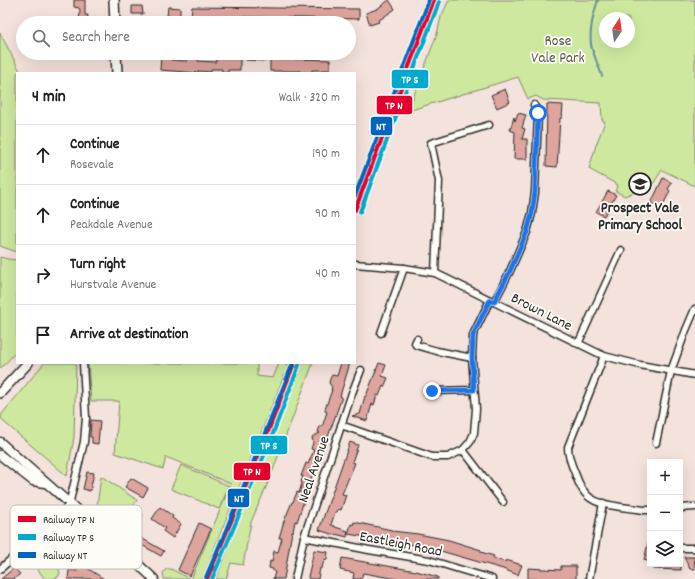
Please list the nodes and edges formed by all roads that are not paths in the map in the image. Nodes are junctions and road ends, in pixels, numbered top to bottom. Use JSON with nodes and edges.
{"nodes":[{"id":1,"x":114,"y":0,"type":"edge"},
{"id":2,"x":115,"y":16,"type":"edge"},
{"id":3,"x":116,"y":60,"type":"edge"},
{"id":4,"x":117,"y":72,"type":"edge"},
{"id":5,"x":534,"y":105,"type":"dead end"},
{"id":6,"x":489,"y":125,"type":"dead end"},
{"id":7,"x":621,"y":250,"type":"dead end"},
{"id":8,"x":356,"y":264,"type":"edge"},
{"id":9,"x":404,"y":268,"type":"junction"},
{"id":10,"x":435,"y":273,"type":"junction"},
{"id":11,"x":492,"y":301,"type":"junction"},
{"id":12,"x":695,"y":309,"type":"edge"},
{"id":13,"x":381,"y":333,"type":"dead end"},
{"id":14,"x":417,"y":339,"type":"dead end"},
{"id":15,"x":578,"y":344,"type":"junction"},
{"id":16,"x":604,"y":356,"type":"junction"},
{"id":17,"x":472,"y":358,"type":"junction"},
{"id":18,"x":27,"y":364,"type":"edge"},
{"id":19,"x":83,"y":364,"type":"edge"},
{"id":20,"x":361,"y":370,"type":"dead end"},
{"id":21,"x":671,"y":370,"type":"junction"},
{"id":22,"x":695,"y":375,"type":"edge"},
{"id":23,"x":474,"y":390,"type":"junction"},
{"id":24,"x":432,"y":391,"type":"dead end"},
{"id":25,"x":0,"y":393,"type":"edge"},
{"id":26,"x":341,"y":425,"type":"junction"},
{"id":27,"x":0,"y":442,"type":"edge"},
{"id":28,"x":656,"y":443,"type":"dead end"},
{"id":29,"x":463,"y":450,"type":"junction"},
{"id":30,"x":0,"y":455,"type":"edge"},
{"id":31,"x":46,"y":483,"type":"junction"},
{"id":32,"x":503,"y":502,"type":"dead end"},
{"id":33,"x":603,"y":503,"type":"junction"},
{"id":34,"x":69,"y":505,"type":"joint"},
{"id":35,"x":683,"y":508,"type":"edge"},
{"id":36,"x":695,"y":508,"type":"edge"},
{"id":37,"x":647,"y":510,"type":"edge"},
{"id":38,"x":304,"y":537,"type":"junction"},
{"id":39,"x":683,"y":548,"type":"edge"},
{"id":40,"x":695,"y":548,"type":"edge"},
{"id":41,"x":10,"y":560,"type":"edge"},
{"id":42,"x":142,"y":568,"type":"edge"},
{"id":43,"x":0,"y":569,"type":"edge"},
{"id":44,"x":154,"y":579,"type":"edge"},
{"id":45,"x":295,"y":579,"type":"edge"},
{"id":46,"x":492,"y":579,"type":"edge"},
{"id":47,"x":589,"y":579,"type":"edge"}],
"edges":[{"from":1,"to":2,"type":"main road"},
{"from":3,"to":4,"type":"main road"},
{"from":5,"to":11,"type":"street"},
{"from":6,"to":10,"type":"street"},
{"from":7,"to":15,"type":"street"},
{"from":8,"to":9,"type":"street","name":"Brown Lane"},
{"from":9,"to":10,"type":"street","name":"Brown Lane"},
{"from":9,"to":13,"type":"street"},
{"from":10,"to":11,"type":"street","name":"Brown Lane"},
{"from":11,"to":15,"type":"street","name":"Brown Lane"},
{"from":11,"to":17,"type":"street"},
{"from":12,"to":21,"type":"street"},
{"from":14,"to":17,"type":"street"},
{"from":15,"to":16,"type":"street","name":"Brown Lane"},
{"from":16,"to":21,"type":"street","name":"Brown Lane"},
{"from":16,"to":33,"type":"street"},
{"from":17,"to":23,"type":"street"},
{"from":18,"to":25,"type":"main road"},
{"from":19,"to":34,"type":"street"},
{"from":20,"to":26,"type":"street","name":"Neal Avenue"},
{"from":21,"to":22,"type":"street","name":"Brown Lane"},
{"from":21,"to":28,"type":"street"},
{"from":23,"to":24,"type":"street"},
{"from":23,"to":29,"type":"street"},
{"from":26,"to":29,"type":"street"},
{"from":26,"to":38,"type":"street","name":"Neal Avenue"},
{"from":27,"to":31,"type":"street"},
{"from":29,"to":32,"type":"street"},
{"from":30,"to":31,"type":"street"},
{"from":31,"to":34,"type":"street"},
{"from":33,"to":37,"type":"street"},
{"from":33,"to":47,"type":"street"},
{"from":35,"to":36,"type":"street"},
{"from":38,"to":45,"type":"street","name":"Neal Avenue"},
{"from":38,"to":46,"type":"street","name":"Eastleigh Road"},
{"from":39,"to":40,"type":"street"},
{"from":41,"to":43,"type":"street"},
{"from":42,"to":44,"type":"street"}]}
